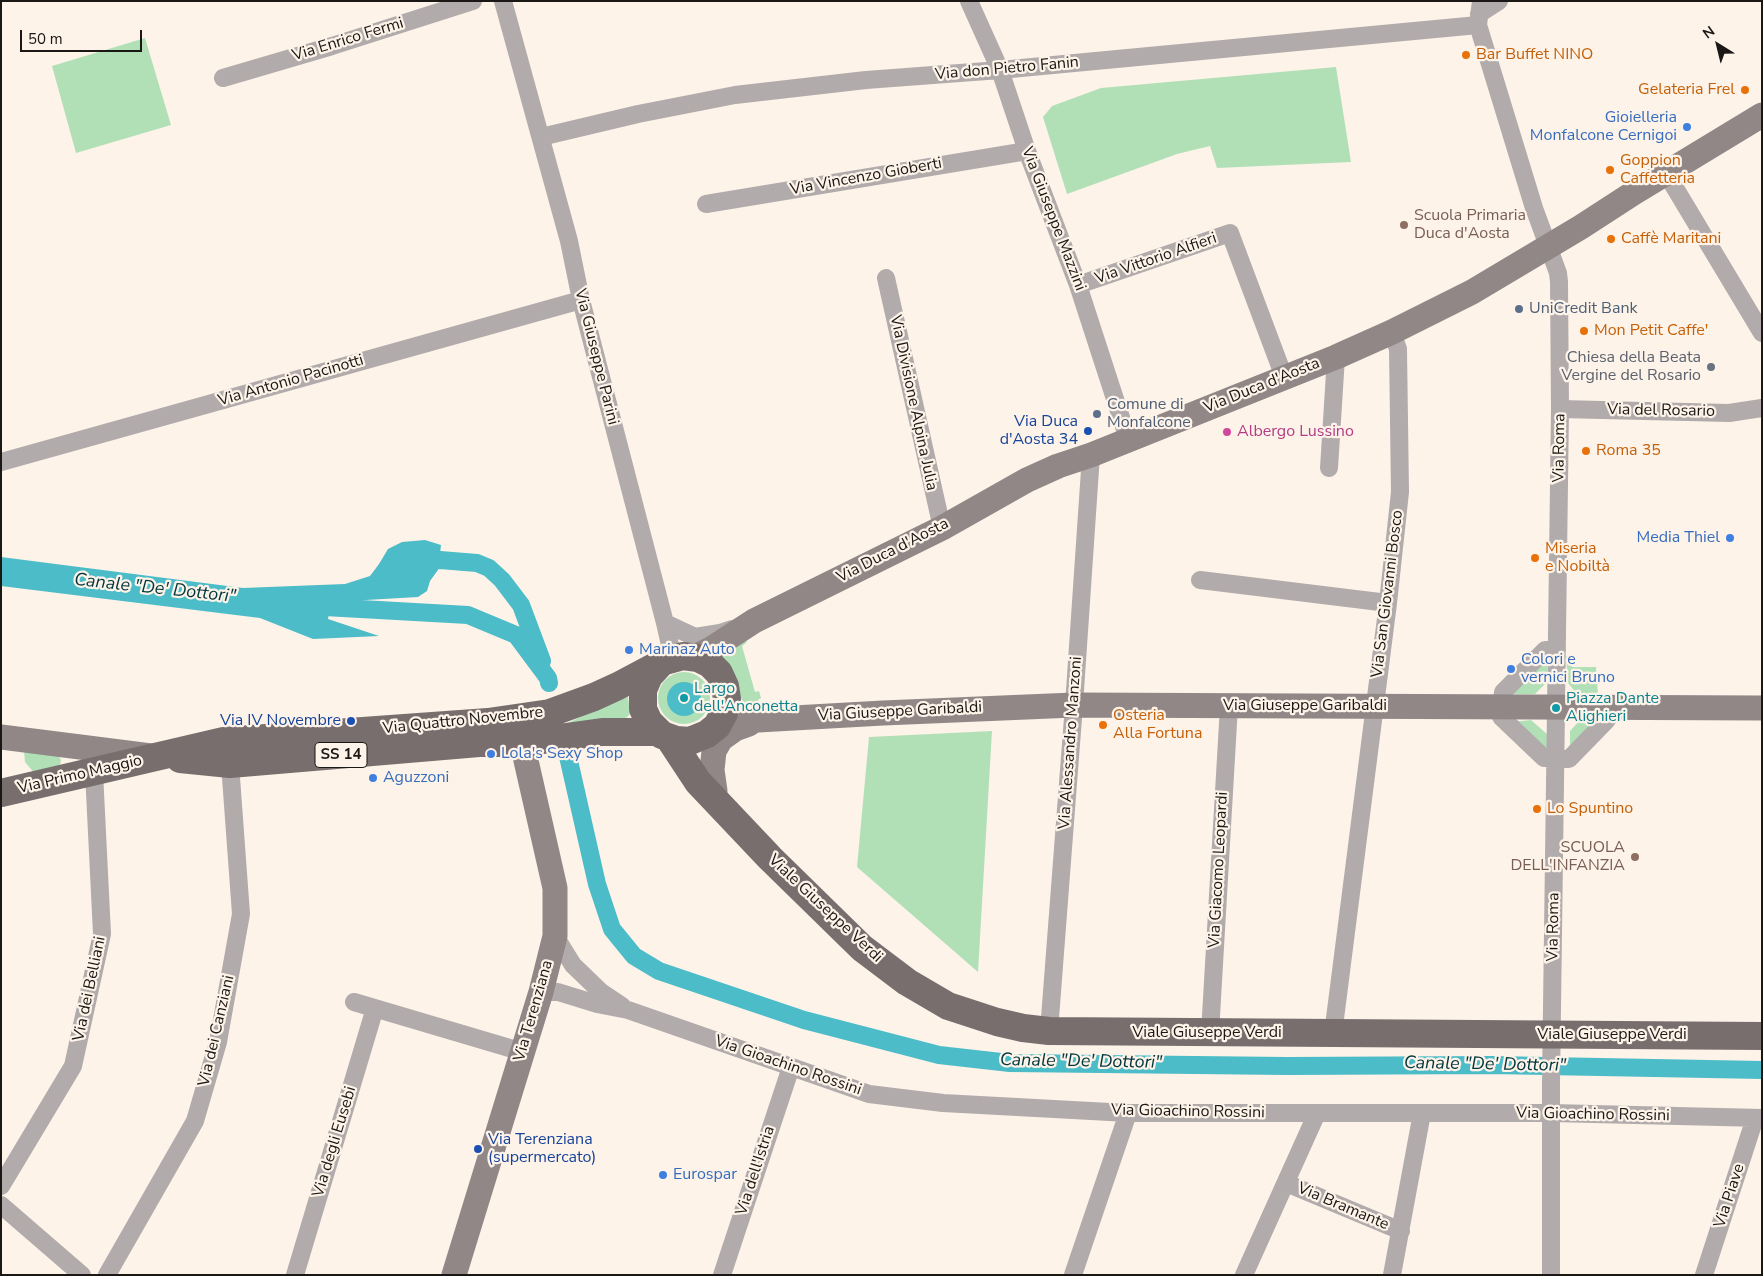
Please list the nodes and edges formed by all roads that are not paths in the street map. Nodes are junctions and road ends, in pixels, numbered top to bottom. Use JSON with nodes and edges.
{"nodes":[{"id":1,"x":473,"y":1,"type":"edge"},
{"id":2,"x":503,"y":1,"type":"edge"},
{"id":3,"x":969,"y":1,"type":"edge"},
{"id":4,"x":1499,"y":1,"type":"edge"},
{"id":5,"x":1479,"y":14,"type":"edge"},
{"id":6,"x":1000,"y":70,"type":"junction"},
{"id":7,"x":222,"y":78,"type":"dead end"},
{"id":8,"x":1762,"y":115,"type":"edge"},
{"id":9,"x":541,"y":137,"type":"junction"},
{"id":10,"x":1027,"y":150,"type":"junction"},
{"id":11,"x":1666,"y":173,"type":"junction"},
{"id":12,"x":706,"y":204,"type":"dead end"},
{"id":13,"x":1547,"y":247,"type":"junction"},
{"id":14,"x":886,"y":278,"type":"dead end"},
{"id":15,"x":1078,"y":285,"type":"junction"},
{"id":16,"x":581,"y":300,"type":"junction"},
{"id":17,"x":1392,"y":332,"type":"junction"},
{"id":18,"x":1762,"y":333,"type":"edge"},
{"id":19,"x":1336,"y":357,"type":"junction"},
{"id":20,"x":1284,"y":377,"type":"junction"},
{"id":21,"x":1762,"y":408,"type":"edge"},
{"id":22,"x":1560,"y":409,"type":"junction"},
{"id":23,"x":1128,"y":439,"type":"junction"},
{"id":24,"x":1091,"y":455,"type":"junction"},
{"id":25,"x":1,"y":462,"type":"edge"},
{"id":26,"x":1328,"y":468,"type":"dead end"},
{"id":27,"x":942,"y":528,"type":"junction"},
{"id":28,"x":1200,"y":580,"type":"dead end"},
{"id":29,"x":1388,"y":603,"type":"junction"},
{"id":30,"x":752,"y":622,"type":"junction"},
{"id":31,"x":664,"y":623,"type":"junction"},
{"id":32,"x":1557,"y":650,"type":"junction"},
{"id":33,"x":676,"y":660,"type":"junction"},
{"id":34,"x":618,"y":686,"type":"junction"},
{"id":35,"x":1074,"y":705,"type":"junction"},
{"id":36,"x":1229,"y":706,"type":"junction"},
{"id":37,"x":1374,"y":706,"type":"junction"},
{"id":38,"x":1502,"y":707,"type":"junction"},
{"id":39,"x":1556,"y":708,"type":"junction"},
{"id":40,"x":1607,"y":708,"type":"junction"},
{"id":41,"x":1762,"y":708,"type":"edge"},
{"id":42,"x":758,"y":720,"type":"junction"},
{"id":43,"x":713,"y":729,"type":"junction"},
{"id":44,"x":602,"y":732,"type":"junction"},
{"id":45,"x":664,"y":735,"type":"junction"},
{"id":46,"x":1,"y":736,"type":"edge"},
{"id":47,"x":522,"y":742,"type":"junction"},
{"id":48,"x":159,"y":757,"type":"junction"},
{"id":49,"x":1550,"y":758,"type":"junction"},
{"id":50,"x":230,"y":764,"type":"junction"},
{"id":51,"x":94,"y":772,"type":"junction"},
{"id":52,"x":706,"y":787,"type":"junction"},
{"id":53,"x":1,"y":793,"type":"edge"},
{"id":54,"x":555,"y":936,"type":"junction"},
{"id":55,"x":541,"y":992,"type":"junction"},
{"id":56,"x":354,"y":1002,"type":"dead end"},
{"id":57,"x":375,"y":1008,"type":"junction"},
{"id":58,"x":628,"y":1010,"type":"junction"},
{"id":59,"x":1049,"y":1032,"type":"junction"},
{"id":60,"x":1210,"y":1033,"type":"junction"},
{"id":61,"x":1333,"y":1034,"type":"junction"},
{"id":62,"x":1762,"y":1036,"type":"edge"},
{"id":63,"x":1552,"y":1045,"type":"junction"},
{"id":64,"x":523,"y":1052,"type":"junction"},
{"id":65,"x":791,"y":1067,"type":"junction"},
{"id":66,"x":1128,"y":1113,"type":"junction"},
{"id":67,"x":1318,"y":1113,"type":"junction"},
{"id":68,"x":1422,"y":1113,"type":"junction"},
{"id":69,"x":1551,"y":1113,"type":"junction"},
{"id":70,"x":1758,"y":1118,"type":"edge"},
{"id":71,"x":1286,"y":1183,"type":"junction"},
{"id":72,"x":1,"y":1186,"type":"edge"},
{"id":73,"x":1,"y":1205,"type":"edge"},
{"id":74,"x":1401,"y":1231,"type":"junction"},
{"id":75,"x":82,"y":1275,"type":"edge"},
{"id":76,"x":107,"y":1275,"type":"edge"},
{"id":77,"x":295,"y":1275,"type":"edge"},
{"id":78,"x":454,"y":1275,"type":"edge"},
{"id":79,"x":722,"y":1275,"type":"edge"},
{"id":80,"x":1073,"y":1275,"type":"edge"},
{"id":81,"x":1244,"y":1275,"type":"edge"},
{"id":82,"x":1392,"y":1275,"type":"edge"},
{"id":83,"x":1551,"y":1275,"type":"edge"},
{"id":84,"x":1704,"y":1275,"type":"edge"}],
"edges":[{"from":1,"to":7,"type":"street","name":"Via Enrico Fermi"},
{"from":2,"to":9,"type":"street","name":"Via Giuseppe Parini"},
{"from":3,"to":6,"type":"street","name":"Via Giuseppe Mazzini"},
{"from":4,"to":5,"type":"street"},
{"from":5,"to":6,"type":"street","name":"Via don Pietro Fanin"},
{"from":5,"to":13,"type":"street","name":"Via Roma"},
{"from":6,"to":9,"type":"street","name":"Via don Pietro Fanin"},
{"from":6,"to":10,"type":"street","name":"Via Giuseppe Mazzini"},
{"from":8,"to":11,"type":"street","name":"Via Duca d'Aosta"},
{"from":9,"to":16,"type":"street","name":"Via Giuseppe Parini"},
{"from":10,"to":12,"type":"street","name":"Via Vincenzo Gioberti"},
{"from":10,"to":15,"type":"street","name":"Via Giuseppe Mazzini"},
{"from":11,"to":13,"type":"street","name":"Via Duca d'Aosta"},
{"from":11,"to":18,"type":"street"},
{"from":13,"to":17,"type":"street","name":"Via Duca d'Aosta"},
{"from":13,"to":22,"type":"street","name":"Via Roma"},
{"from":14,"to":27,"type":"street","name":"Via Divisione Alpina Julia"},
{"from":15,"to":20,"type":"street","name":"Via Vittorio Alfieri"},
{"from":15,"to":23,"type":"street","name":"Via Giuseppe Mazzini"},
{"from":16,"to":25,"type":"street","name":"Via Antonio Pacinotti"},
{"from":16,"to":31,"type":"street","name":"Via Giuseppe Parini"},
{"from":17,"to":19,"type":"street","name":"Via Duca d'Aosta"},
{"from":17,"to":29,"type":"street","name":"Via San Giovanni Bosco"},
{"from":19,"to":20,"type":"street","name":"Via Duca d'Aosta"},
{"from":19,"to":26,"type":"street"},
{"from":20,"to":23,"type":"street","name":"Via Duca d'Aosta"},
{"from":21,"to":22,"type":"street","name":"Via del Rosario"},
{"from":22,"to":32,"type":"street","name":"Via Roma"},
{"from":23,"to":24,"type":"street","name":"Via Duca d'Aosta"},
{"from":24,"to":27,"type":"street","name":"Via Duca d'Aosta"},
{"from":24,"to":35,"type":"street","name":"Via Alessandro Manzoni"},
{"from":27,"to":30,"type":"street","name":"Via Duca d'Aosta"},
{"from":28,"to":29,"type":"street"},
{"from":29,"to":37,"type":"street","name":"Via San Giovanni Bosco"},
{"from":30,"to":31,"type":"street"},
{"from":30,"to":33,"type":"street","name":"Via Duca d'Aosta"},
{"from":31,"to":33,"type":"street"},
{"from":32,"to":38,"type":"street"},
{"from":32,"to":39,"type":"street"},
{"from":33,"to":34,"type":"main road"},
{"from":33,"to":43,"type":"main road"},
{"from":33,"to":45,"type":"main road"},
{"from":34,"to":47,"type":"street"},
{"from":34,"to":48,"type":"main road","name":"Via Quattro Novembre"},
{"from":35,"to":36,"type":"street","name":"Via Giuseppe Garibaldi"},
{"from":35,"to":42,"type":"street","name":"Via Giuseppe Garibaldi"},
{"from":35,"to":59,"type":"street","name":"Via Alessandro Manzoni"},
{"from":36,"to":37,"type":"street","name":"Via Giuseppe Garibaldi"},
{"from":36,"to":60,"type":"street","name":"Via Giacomo Leopardi"},
{"from":37,"to":38,"type":"street","name":"Via Giuseppe Garibaldi"},
{"from":37,"to":61,"type":"street","name":"Via San Giovanni Bosco"},
{"from":38,"to":39,"type":"street","name":"Via Giuseppe Garibaldi"},
{"from":38,"to":49,"type":"street"},
{"from":39,"to":40,"type":"street","name":"Via Giuseppe Garibaldi"},
{"from":39,"to":49,"type":"street"},
{"from":40,"to":41,"type":"street","name":"Via Giuseppe Garibaldi"},
{"from":40,"to":49,"type":"street"},
{"from":42,"to":43,"type":"street"},
{"from":42,"to":52,"type":"street"},
{"from":43,"to":45,"type":"main road"},
{"from":43,"to":52,"type":"main road"},
{"from":44,"to":45,"type":"main road"},
{"from":44,"to":47,"type":"main road"},
{"from":44,"to":52,"type":"main road"},
{"from":45,"to":52,"type":"main road"},
{"from":46,"to":48,"type":"street"},
{"from":47,"to":50,"type":"main road","name":"Via Quattro Novembre","number":"SS 14"},
{"from":47,"to":54,"type":"street","name":"Via Terenziana"},
{"from":48,"to":50,"type":"main road","name":"Via Quattro Novembre","number":"SS 14"},
{"from":48,"to":51,"type":"main road","name":"Via Primo Maggio"},
{"from":49,"to":63,"type":"street","name":"Via Roma"},
{"from":50,"to":76,"type":"street","name":"Via dei Canziani"},
{"from":51,"to":53,"type":"main road","name":"Via Primo Maggio"},
{"from":51,"to":72,"type":"street","name":"Via dei Belliani"},
{"from":52,"to":59,"type":"main road","name":"Viale Giuseppe Verdi"},
{"from":54,"to":55,"type":"street","name":"Via Terenziana"},
{"from":54,"to":58,"type":"street","name":"Via Gioachino Rossini"},
{"from":55,"to":58,"type":"street","name":"Via Gioachino Rossini"},
{"from":55,"to":64,"type":"street","name":"Via Terenziana"},
{"from":56,"to":57,"type":"street"},
{"from":57,"to":64,"type":"street"},
{"from":57,"to":77,"type":"street","name":"Via degli Eusebi"},
{"from":58,"to":65,"type":"street","name":"Via Gioachino Rossini"},
{"from":59,"to":60,"type":"main road","name":"Viale Giuseppe Verdi"},
{"from":60,"to":61,"type":"main road","name":"Viale Giuseppe Verdi"},
{"from":61,"to":63,"type":"main road","name":"Viale Giuseppe Verdi"},
{"from":62,"to":63,"type":"main road","name":"Viale Giuseppe Verdi"},
{"from":63,"to":69,"type":"street","name":"Via Roma"},
{"from":64,"to":78,"type":"street","name":"Via Terenziana"},
{"from":65,"to":66,"type":"street","name":"Via Gioachino Rossini"},
{"from":65,"to":79,"type":"street","name":"Via dell'Istria"},
{"from":66,"to":67,"type":"street","name":"Via Gioachino Rossini"},
{"from":66,"to":80,"type":"street"},
{"from":67,"to":68,"type":"street","name":"Via Gioachino Rossini"},
{"from":67,"to":71,"type":"street"},
{"from":68,"to":69,"type":"street","name":"Via Gioachino Rossini"},
{"from":68,"to":74,"type":"street"},
{"from":69,"to":70,"type":"street","name":"Via Gioachino Rossini"},
{"from":69,"to":83,"type":"street","name":"Via Roma"},
{"from":70,"to":84,"type":"street","name":"Via Piave"},
{"from":71,"to":74,"type":"street","name":"Via Bramante"},
{"from":71,"to":81,"type":"street"},
{"from":73,"to":75,"type":"street"},
{"from":74,"to":82,"type":"street"}]}
